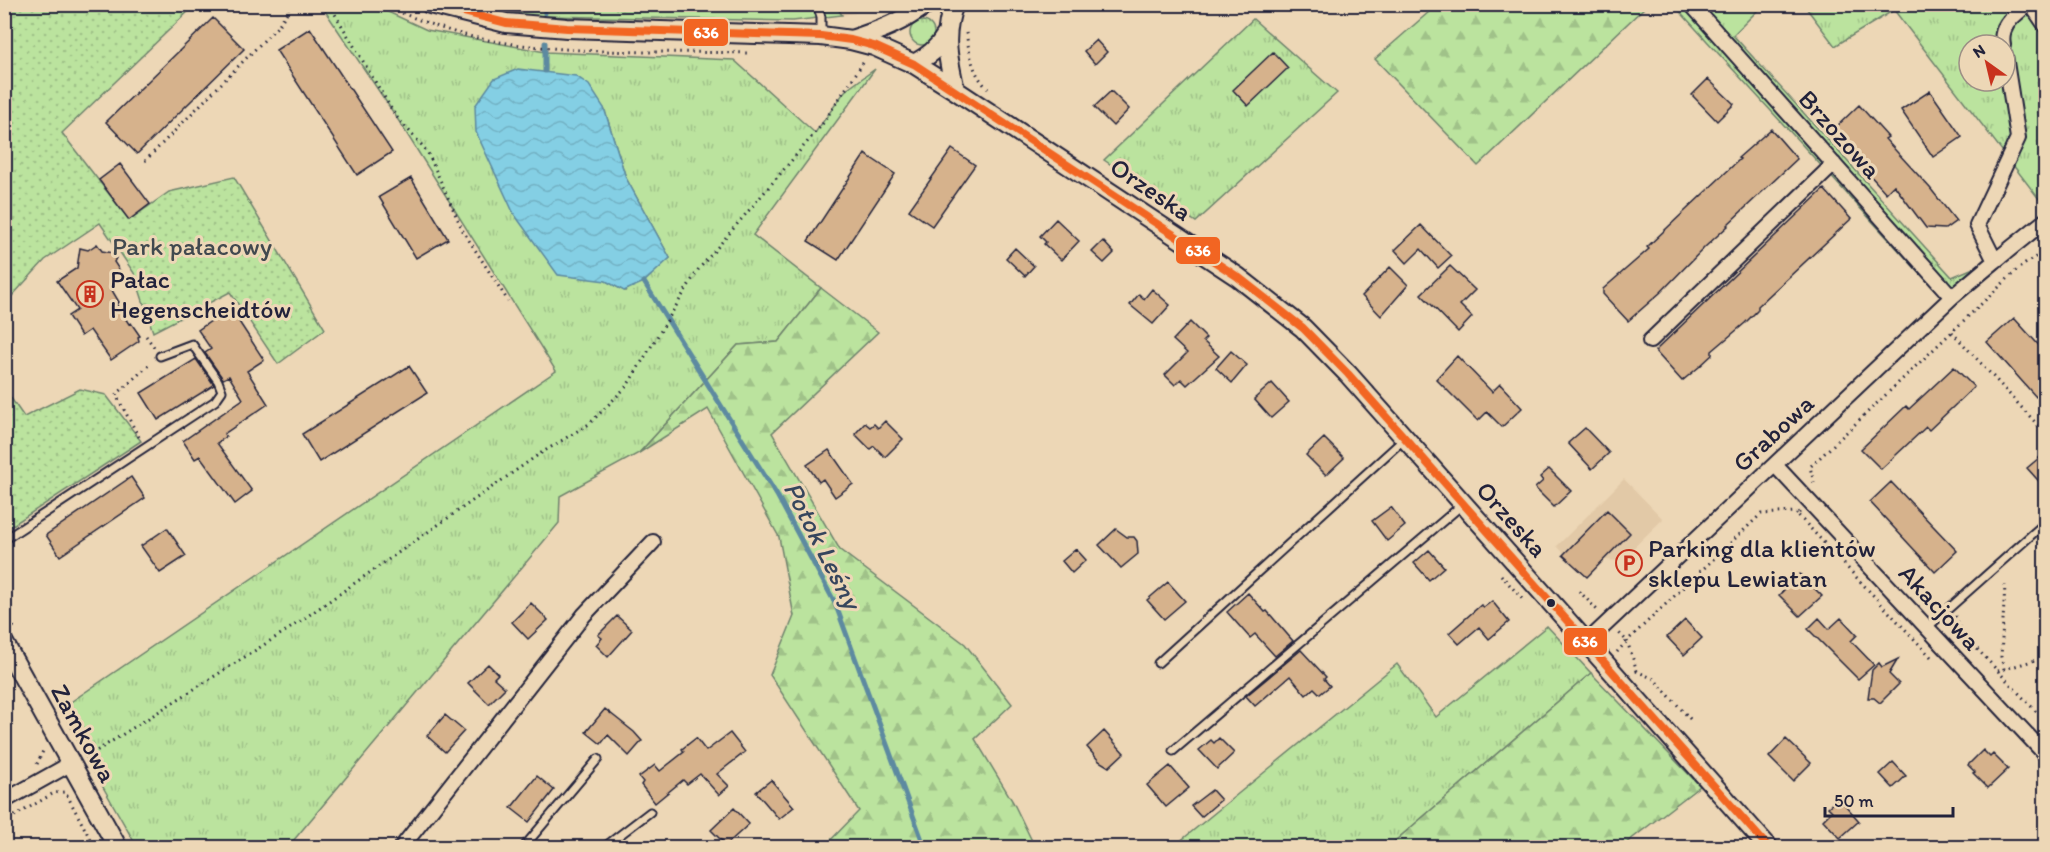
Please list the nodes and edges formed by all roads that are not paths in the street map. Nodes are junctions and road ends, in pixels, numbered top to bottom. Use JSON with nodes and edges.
{"nodes":[{"id":1,"x":430,"y":4,"type":"edge"},
{"id":2,"x":817,"y":4,"type":"edge"},
{"id":3,"x":954,"y":4,"type":"edge"},
{"id":4,"x":1691,"y":4,"type":"edge"},
{"id":5,"x":2029,"y":4,"type":"edge"},
{"id":6,"x":917,"y":11,"type":"edge"},
{"id":7,"x":2046,"y":26,"type":"edge"},
{"id":8,"x":946,"y":32,"type":"junction"},
{"id":9,"x":2002,"y":33,"type":"edge"},
{"id":10,"x":821,"y":36,"type":"junction"},
{"id":11,"x":851,"y":40,"type":"junction"},
{"id":12,"x":897,"y":55,"type":"junction"},
{"id":13,"x":914,"y":64,"type":"junction"},
{"id":14,"x":956,"y":90,"type":"junction"},
{"id":15,"x":2011,"y":93,"type":"edge"},
{"id":16,"x":1834,"y":164,"type":"junction"},
{"id":17,"x":2046,"y":220,"type":"edge"},
{"id":18,"x":1995,"y":261,"type":"junction"},
{"id":19,"x":1952,"y":297,"type":"junction"},
{"id":20,"x":1650,"y":341,"type":"dead end"},
{"id":21,"x":160,"y":356,"type":"road end"},
{"id":22,"x":1405,"y":438,"type":"junction"},
{"id":23,"x":1774,"y":465,"type":"junction"},
{"id":24,"x":1463,"y":504,"type":"junction"},
{"id":25,"x":2046,"y":522,"type":"edge"},
{"id":26,"x":4,"y":540,"type":"edge"},
{"id":27,"x":654,"y":542,"type":"dead end"},
{"id":28,"x":1928,"y":627,"type":"junction"},
{"id":29,"x":10,"y":637,"type":"edge"},
{"id":30,"x":1587,"y":642,"type":"junction"},
{"id":31,"x":1158,"y":663,"type":"dead end"},
{"id":32,"x":1173,"y":751,"type":"dead end"},
{"id":33,"x":2046,"y":755,"type":"edge"},
{"id":34,"x":598,"y":759,"type":"dead end"},
{"id":35,"x":72,"y":763,"type":"junction"},
{"id":36,"x":4,"y":801,"type":"edge"},
{"id":37,"x":650,"y":812,"type":"dead end"},
{"id":38,"x":118,"y":848,"type":"edge"},
{"id":39,"x":401,"y":848,"type":"edge"},
{"id":40,"x":523,"y":848,"type":"edge"},
{"id":41,"x":603,"y":848,"type":"edge"},
{"id":42,"x":1769,"y":848,"type":"edge"}],
"edges":[{"from":1,"to":10,"type":"street","name":"Orzeska"},
{"from":2,"to":10,"type":"lane"},
{"from":3,"to":8,"type":"street"},
{"from":4,"to":16,"type":"street","name":"Brzozowa"},
{"from":5,"to":7,"type":"street"},
{"from":5,"to":9,"type":"street"},
{"from":6,"to":8,"type":"street"},
{"from":6,"to":11,"type":"street"},
{"from":6,"to":12,"type":"street"},
{"from":8,"to":13,"type":"street"},
{"from":8,"to":14,"type":"street"},
{"from":10,"to":11,"type":"street","name":"Orzeska"},
{"from":11,"to":12,"type":"street","name":"Orzeska"},
{"from":12,"to":13,"type":"street","name":"Orzeska"},
{"from":13,"to":14,"type":"street","name":"Orzeska"},
{"from":14,"to":22,"type":"street","name":"Orzeska"},
{"from":15,"to":18,"type":"street"},
{"from":16,"to":19,"type":"street","name":"Brzozowa"},
{"from":16,"to":20,"type":"street"},
{"from":17,"to":18,"type":"street","name":"Grabowa"},
{"from":18,"to":19,"type":"street","name":"Grabowa"},
{"from":19,"to":23,"type":"street","name":"Grabowa"},
{"from":21,"to":26,"type":"lane"},
{"from":22,"to":24,"type":"street","name":"Orzeska"},
{"from":22,"to":31,"type":"lane"},
{"from":23,"to":28,"type":"street","name":"Akacjowa"},
{"from":23,"to":30,"type":"street","name":"Grabowa"},
{"from":24,"to":30,"type":"street","name":"Orzeska"},
{"from":24,"to":32,"type":"lane"},
{"from":25,"to":28,"type":"lane"},
{"from":27,"to":39,"type":"street"},
{"from":28,"to":33,"type":"street","name":"Akacjowa"},
{"from":29,"to":35,"type":"street","name":"Zamkowa"},
{"from":30,"to":42,"type":"street","name":"Orzeska"},
{"from":34,"to":40,"type":"lane"},
{"from":35,"to":36,"type":"street"},
{"from":35,"to":38,"type":"street","name":"Zamkowa"},
{"from":37,"to":41,"type":"lane"}]}
